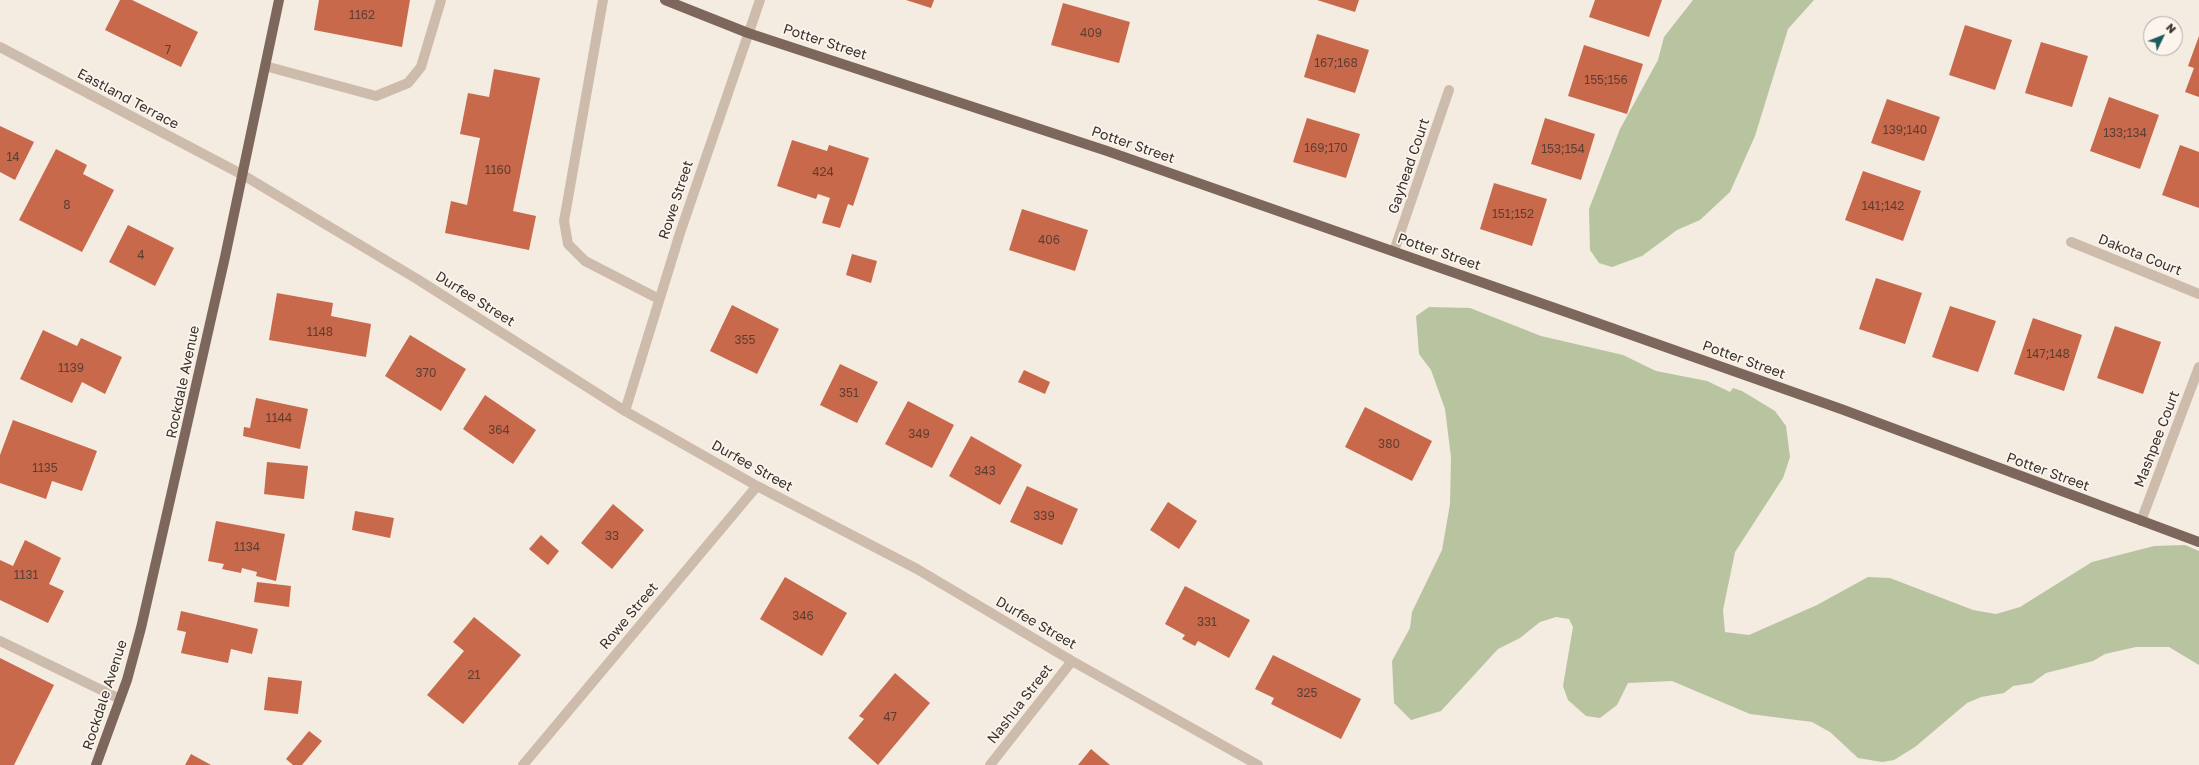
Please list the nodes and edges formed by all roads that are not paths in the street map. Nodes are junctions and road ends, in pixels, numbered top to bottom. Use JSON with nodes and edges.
{"nodes":[{"id":1,"x":279,"y":0,"type":"edge"},
{"id":2,"x":441,"y":0,"type":"edge"},
{"id":3,"x":603,"y":0,"type":"edge"},
{"id":4,"x":665,"y":0,"type":"edge"},
{"id":5,"x":760,"y":0,"type":"edge"},
{"id":6,"x":748,"y":32,"type":"junction"},
{"id":7,"x":0,"y":47,"type":"edge"},
{"id":8,"x":265,"y":66,"type":"junction"},
{"id":9,"x":1450,"y":90,"type":"dead end"},
{"id":10,"x":243,"y":174,"type":"junction"},
{"id":11,"x":2071,"y":242,"type":"dead end"},
{"id":12,"x":1394,"y":251,"type":"junction"},
{"id":13,"x":2199,"y":294,"type":"edge"},
{"id":14,"x":659,"y":299,"type":"junction"},
{"id":15,"x":2199,"y":367,"type":"edge"},
{"id":16,"x":625,"y":411,"type":"junction"},
{"id":17,"x":757,"y":486,"type":"junction"},
{"id":18,"x":2141,"y":521,"type":"junction"},
{"id":19,"x":2199,"y":542,"type":"edge"},
{"id":20,"x":0,"y":642,"type":"edge"},
{"id":21,"x":1072,"y":661,"type":"junction"},
{"id":22,"x":120,"y":699,"type":"junction"},
{"id":23,"x":96,"y":765,"type":"edge"},
{"id":24,"x":523,"y":765,"type":"edge"},
{"id":25,"x":990,"y":765,"type":"edge"},
{"id":26,"x":1258,"y":765,"type":"edge"}],
"edges":[{"from":1,"to":8,"type":"main road","name":"Rockdale Avenue"},
{"from":2,"to":8,"type":"street"},
{"from":3,"to":14,"type":"street"},
{"from":4,"to":6,"type":"main road","name":"Potter Street"},
{"from":5,"to":6,"type":"street","name":"Rowe Street"},
{"from":6,"to":12,"type":"main road","name":"Potter Street"},
{"from":6,"to":14,"type":"street","name":"Rowe Street"},
{"from":7,"to":10,"type":"street","name":"Eastland Terrace"},
{"from":8,"to":10,"type":"main road","name":"Rockdale Avenue"},
{"from":9,"to":12,"type":"street","name":"Gayhead Court"},
{"from":10,"to":16,"type":"street","name":"Durfee Street"},
{"from":10,"to":22,"type":"main road","name":"Rockdale Avenue"},
{"from":11,"to":13,"type":"street","name":"Dakota Court"},
{"from":12,"to":18,"type":"main road","name":"Potter Street"},
{"from":14,"to":16,"type":"street","name":"Rowe Street"},
{"from":15,"to":18,"type":"street","name":"Mashpee Court"},
{"from":16,"to":17,"type":"street","name":"Durfee Street"},
{"from":17,"to":21,"type":"street","name":"Durfee Street"},
{"from":17,"to":24,"type":"street","name":"Rowe Street"},
{"from":18,"to":19,"type":"main road","name":"Potter Street"},
{"from":20,"to":22,"type":"street"},
{"from":21,"to":25,"type":"street","name":"Nashua Street"},
{"from":21,"to":26,"type":"street","name":"Durfee Street"},
{"from":22,"to":23,"type":"main road","name":"Rockdale Avenue"}]}
